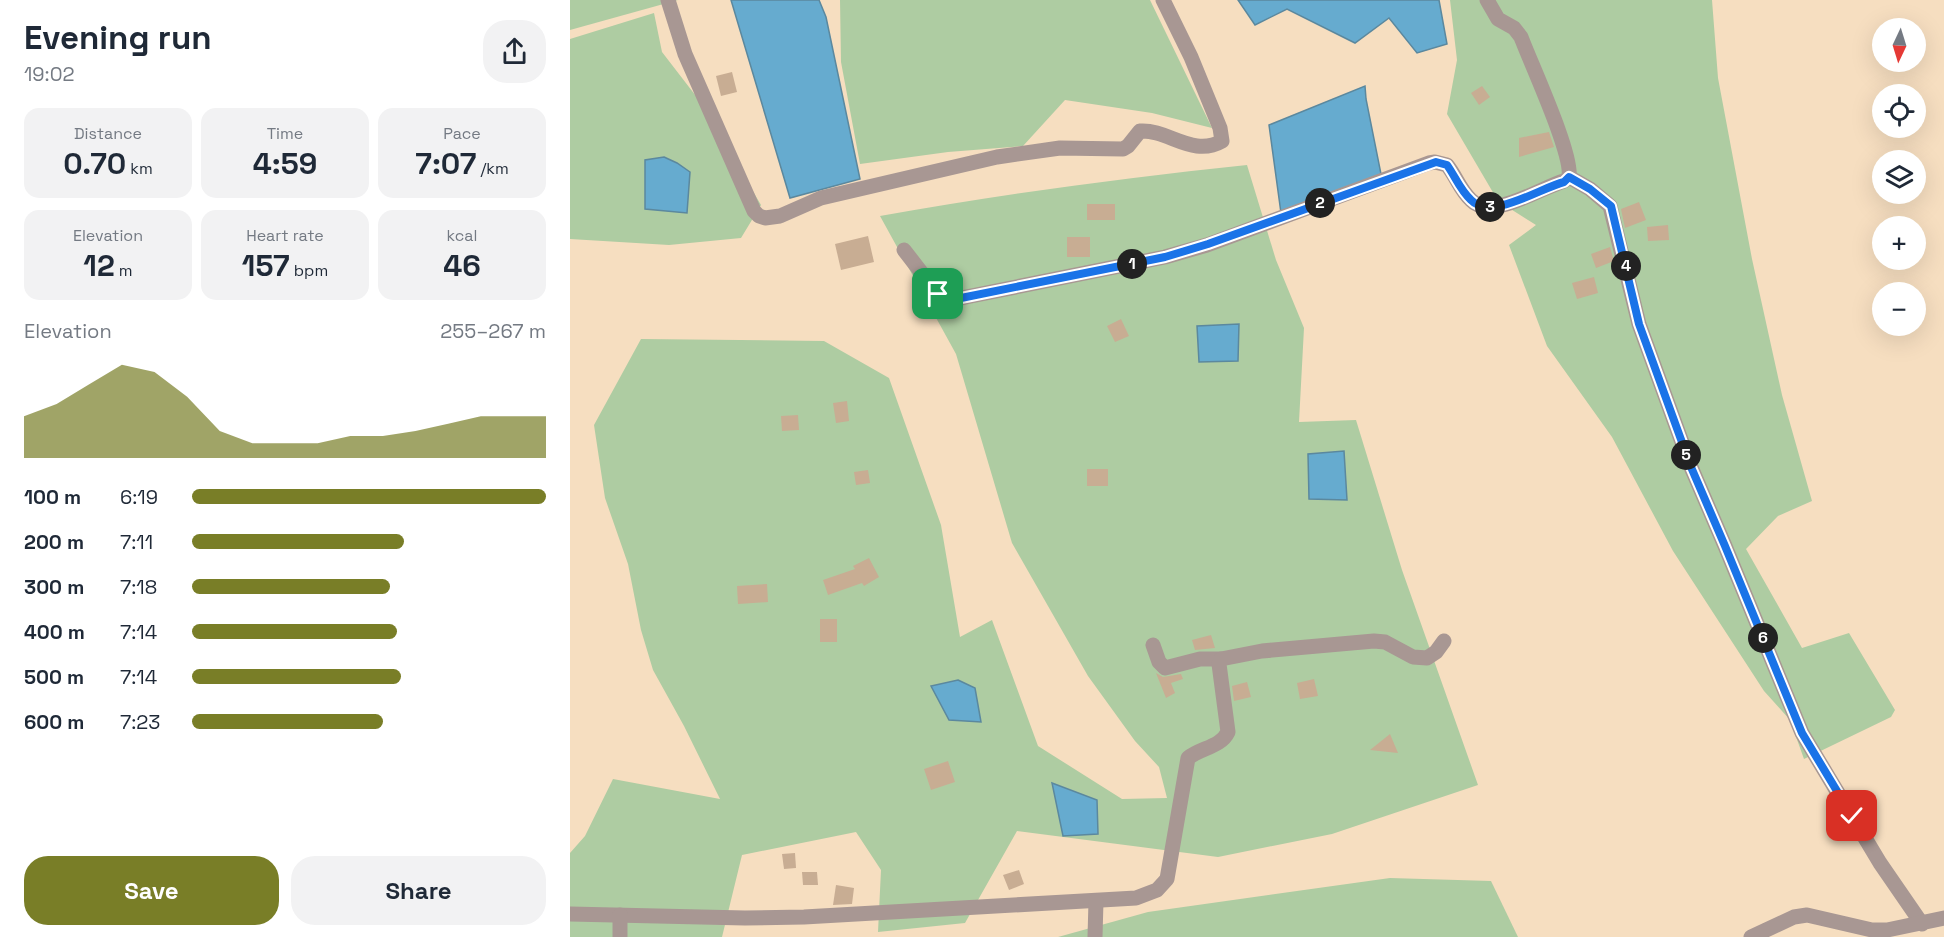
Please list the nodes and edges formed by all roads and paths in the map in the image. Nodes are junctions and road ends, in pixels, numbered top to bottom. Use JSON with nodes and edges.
{"nodes":[{"id":1,"x":668,"y":0,"type":"edge"},
{"id":2,"x":1163,"y":0,"type":"edge"},
{"id":3,"x":1487,"y":0,"type":"edge"},
{"id":4,"x":1569,"y":177,"type":"junction"},
{"id":5,"x":904,"y":250,"type":"dead end"},
{"id":6,"x":1444,"y":641,"type":"dead end"},
{"id":7,"x":1153,"y":645,"type":"dead end"},
{"id":8,"x":1221,"y":659,"type":"junction"},
{"id":9,"x":1096,"y":901,"type":"junction"},
{"id":10,"x":570,"y":914,"type":"edge"},
{"id":11,"x":620,"y":915,"type":"junction"},
{"id":12,"x":1944,"y":918,"type":"edge"},
{"id":13,"x":1922,"y":924,"type":"junction"},
{"id":14,"x":620,"y":937,"type":"edge"},
{"id":15,"x":1095,"y":937,"type":"edge"},
{"id":16,"x":1750,"y":937,"type":"edge"}],
"edges":[{"from":1,"to":2,"type":"street"},
{"from":3,"to":4,"type":"street"},
{"from":4,"to":5,"type":"street"},
{"from":4,"to":13,"type":"street"},
{"from":6,"to":8,"type":"street"},
{"from":7,"to":8,"type":"street"},
{"from":8,"to":9,"type":"street"},
{"from":9,"to":11,"type":"street"},
{"from":9,"to":15,"type":"street"},
{"from":10,"to":11,"type":"street"},
{"from":11,"to":14,"type":"street"},
{"from":12,"to":13,"type":"street"},
{"from":13,"to":16,"type":"street"}]}
